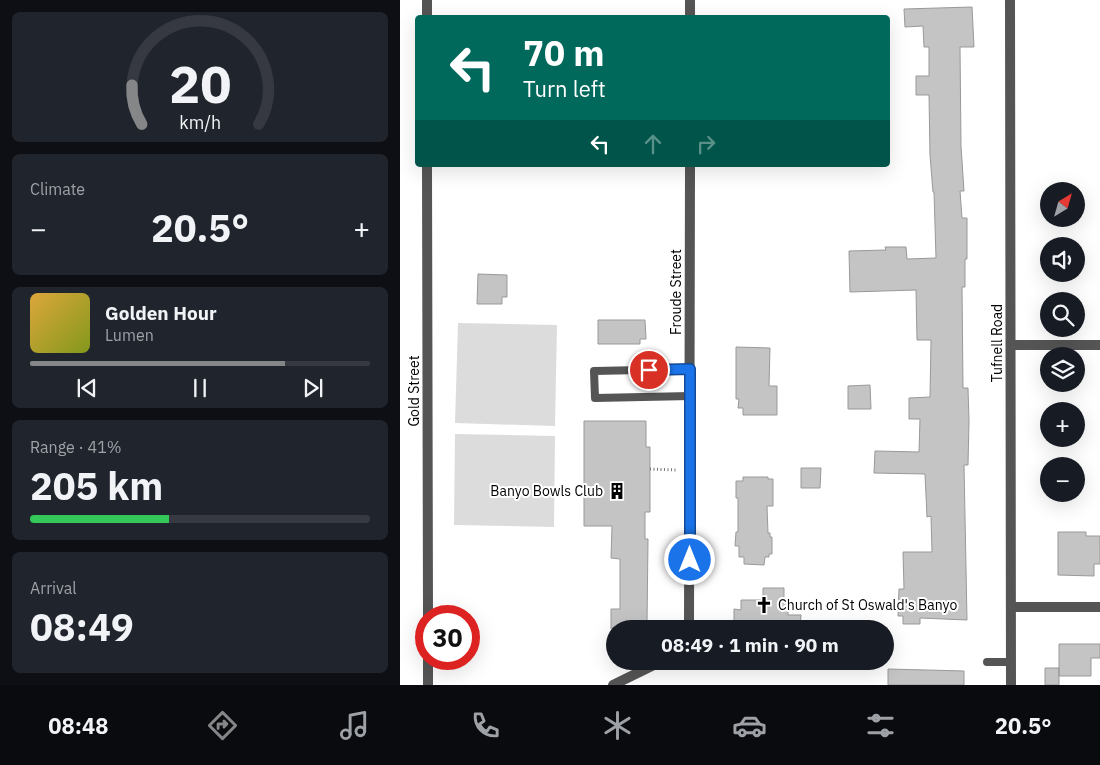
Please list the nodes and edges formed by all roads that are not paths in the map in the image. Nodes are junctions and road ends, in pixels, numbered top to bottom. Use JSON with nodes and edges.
{"nodes":[{"id":1,"x":427,"y":0,"type":"edge"},
{"id":2,"x":690,"y":0,"type":"edge"},
{"id":3,"x":1010,"y":0,"type":"edge"},
{"id":4,"x":427,"y":15,"type":"edge"},
{"id":5,"x":690,"y":15,"type":"edge"},
{"id":6,"x":427,"y":167,"type":"edge"},
{"id":7,"x":690,"y":167,"type":"edge"},
{"id":8,"x":1011,"y":345,"type":"junction"},
{"id":9,"x":1100,"y":345,"type":"edge"},
{"id":10,"x":690,"y":369,"type":"junction"},
{"id":11,"x":690,"y":396,"type":"junction"},
{"id":12,"x":428,"y":605,"type":"edge"},
{"id":13,"x":1012,"y":606,"type":"junction"},
{"id":14,"x":1100,"y":606,"type":"edge"},
{"id":15,"x":689,"y":620,"type":"edge"},
{"id":16,"x":987,"y":662,"type":"dead end"},
{"id":17,"x":1011,"y":662,"type":"junction"},
{"id":18,"x":428,"y":670,"type":"edge"},
{"id":19,"x":644,"y":670,"type":"edge"},
{"id":20,"x":428,"y":685,"type":"edge"},
{"id":21,"x":613,"y":685,"type":"edge"},
{"id":22,"x":1011,"y":685,"type":"edge"}],
"edges":[{"from":1,"to":4,"type":"street"},
{"from":2,"to":5,"type":"street"},
{"from":3,"to":8,"type":"street","name":"Tufnell Road"},
{"from":6,"to":12,"type":"street","name":"Gold Street"},
{"from":7,"to":10,"type":"street","name":"Froude Street"},
{"from":8,"to":9,"type":"street"},
{"from":8,"to":13,"type":"street","name":"Tufnell Road"},
{"from":10,"to":11,"type":"street","name":"Froude Street"},
{"from":10,"to":11,"type":"lane"},
{"from":11,"to":15,"type":"street","name":"Froude Street"},
{"from":13,"to":14,"type":"street"},
{"from":13,"to":17,"type":"street","name":"Tufnell Road"},
{"from":16,"to":17,"type":"lane"},
{"from":17,"to":22,"type":"street","name":"Tufnell Road"},
{"from":18,"to":20,"type":"street"},
{"from":19,"to":21,"type":"street"}]}
